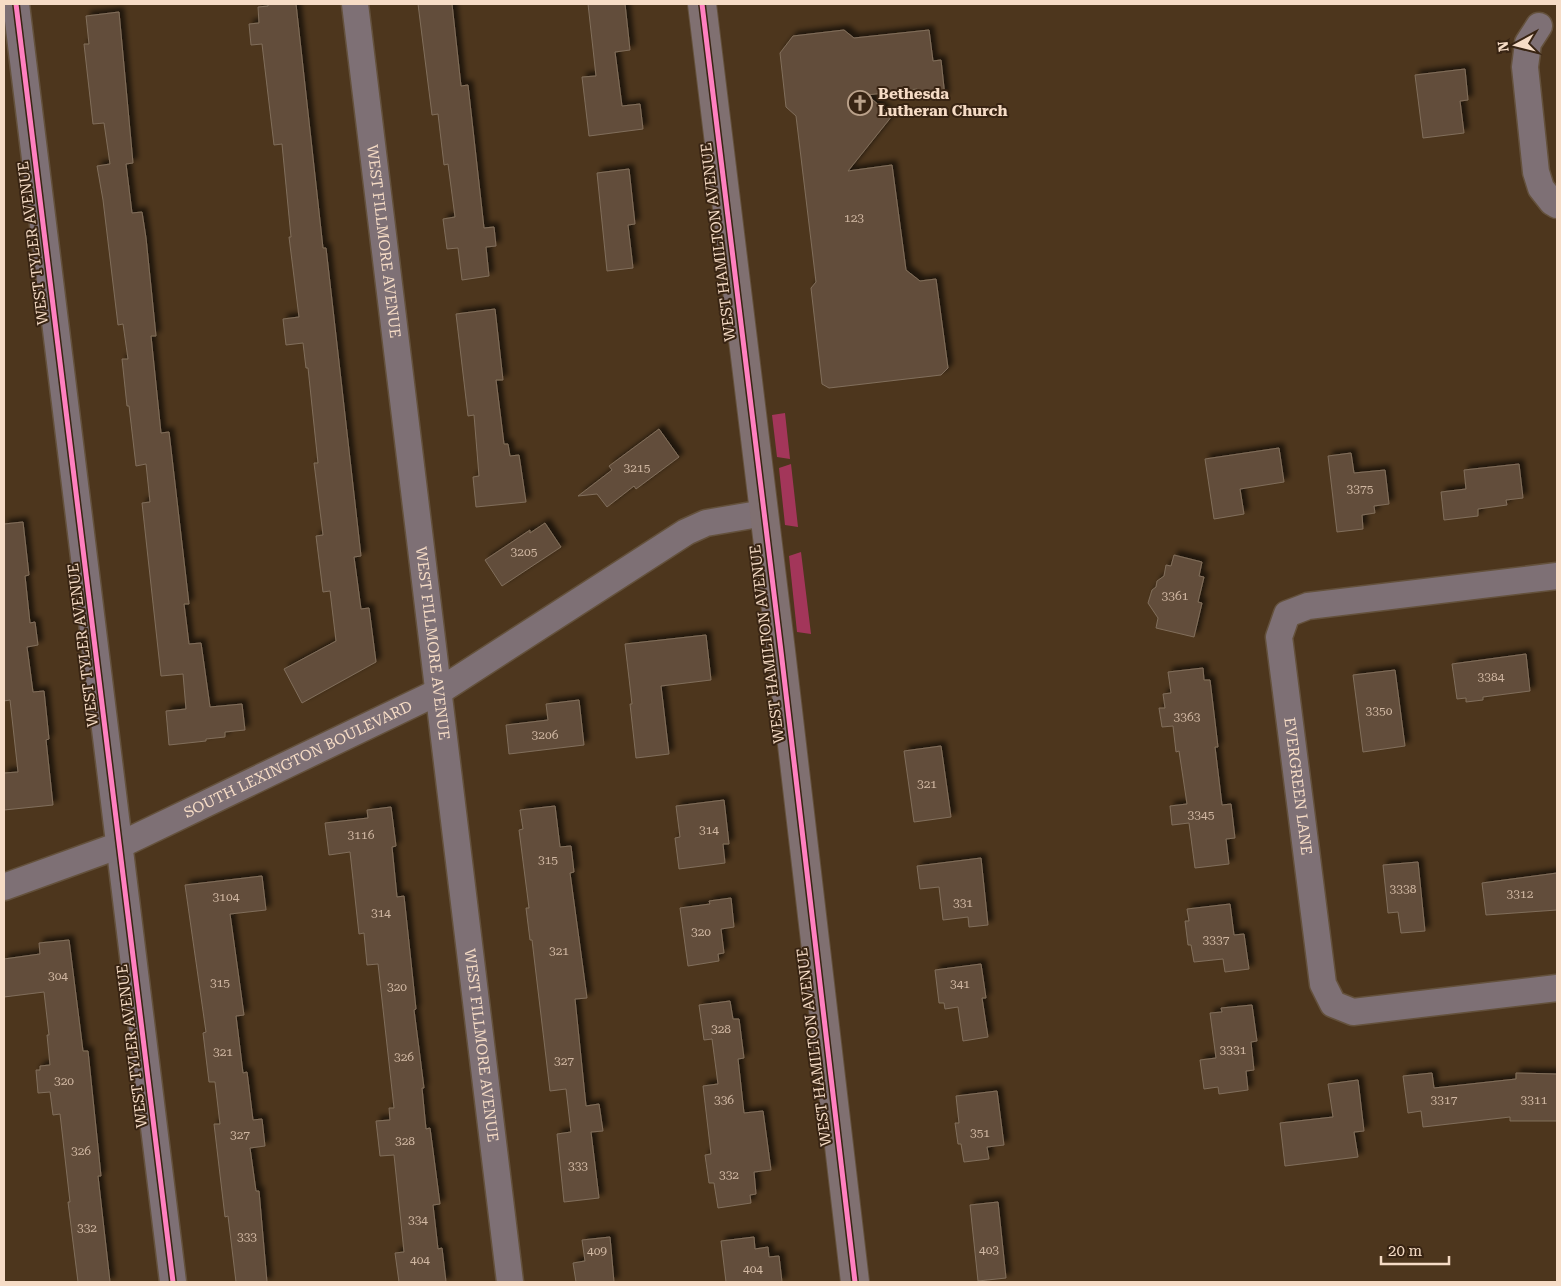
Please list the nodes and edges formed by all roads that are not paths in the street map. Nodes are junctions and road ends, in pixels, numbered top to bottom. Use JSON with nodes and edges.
{"nodes":[{"id":1,"x":16,"y":4,"type":"edge"},
{"id":2,"x":355,"y":4,"type":"edge"},
{"id":3,"x":702,"y":4,"type":"edge"},
{"id":4,"x":1539,"y":26,"type":"dead end"},
{"id":5,"x":1557,"y":205,"type":"edge"},
{"id":6,"x":764,"y":513,"type":"junction"},
{"id":7,"x":1557,"y":576,"type":"edge"},
{"id":8,"x":438,"y":692,"type":"junction"},
{"id":9,"x":120,"y":845,"type":"junction"},
{"id":10,"x":4,"y":886,"type":"edge"},
{"id":11,"x":1557,"y":988,"type":"edge"},
{"id":12,"x":173,"y":1282,"type":"edge"},
{"id":13,"x":510,"y":1282,"type":"edge"},
{"id":14,"x":855,"y":1282,"type":"edge"}],
"edges":[{"from":1,"to":9,"type":"street","name":"WEST TYLER AVENUE"},
{"from":2,"to":8,"type":"street","name":"WEST FILLMORE AVENUE"},
{"from":3,"to":6,"type":"street","name":"WEST HAMILTON AVENUE"},
{"from":4,"to":5,"type":"street"},
{"from":6,"to":8,"type":"street","name":"SOUTH LEXINGTON BOULEVARD"},
{"from":6,"to":14,"type":"street","name":"WEST HAMILTON AVENUE"},
{"from":7,"to":11,"type":"street","name":"EVERGREEN LANE"},
{"from":8,"to":9,"type":"street","name":"SOUTH LEXINGTON BOULEVARD"},
{"from":8,"to":13,"type":"street","name":"WEST FILLMORE AVENUE"},
{"from":9,"to":10,"type":"street","name":"SOUTH LEXINGTON BOULEVARD"},
{"from":9,"to":12,"type":"street","name":"WEST TYLER AVENUE"}]}
